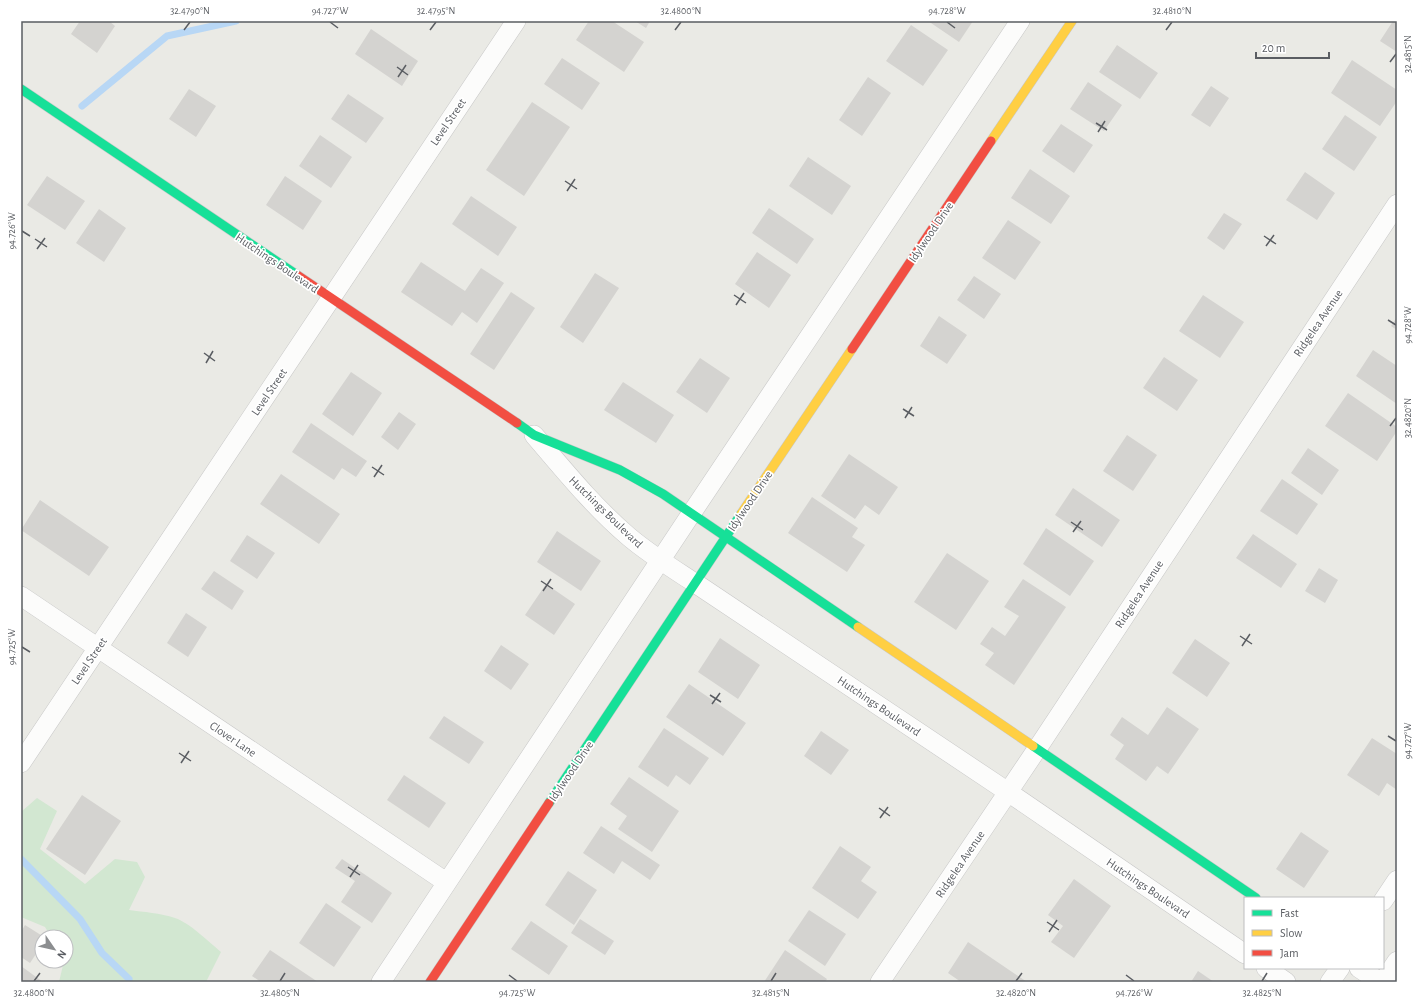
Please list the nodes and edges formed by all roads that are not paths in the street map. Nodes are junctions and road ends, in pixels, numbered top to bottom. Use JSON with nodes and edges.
{"nodes":[{"id":1,"x":516,"y":21,"type":"edge"},
{"id":2,"x":1020,"y":21,"type":"edge"},
{"id":3,"x":1072,"y":21,"type":"edge"},
{"id":4,"x":21,"y":89,"type":"edge"},
{"id":5,"x":1397,"y":204,"type":"edge"},
{"id":6,"x":331,"y":299,"type":"junction"},
{"id":7,"x":534,"y":435,"type":"junction"},
{"id":8,"x":691,"y":514,"type":"junction"},
{"id":9,"x":726,"y":537,"type":"junction"},
{"id":10,"x":660,"y":561,"type":"junction"},
{"id":11,"x":695,"y":583,"type":"junction"},
{"id":12,"x":21,"y":596,"type":"edge"},
{"id":13,"x":98,"y":648,"type":"junction"},
{"id":14,"x":1037,"y":749,"type":"junction"},
{"id":15,"x":21,"y":763,"type":"edge"},
{"id":16,"x":1008,"y":792,"type":"junction"},
{"id":17,"x":1397,"y":880,"type":"edge"},
{"id":18,"x":446,"y":882,"type":"junction"},
{"id":19,"x":1255,"y":897,"type":"edge"},
{"id":20,"x":1384,"y":900,"type":"edge"},
{"id":21,"x":1244,"y":953,"type":"edge"},
{"id":22,"x":1397,"y":961,"type":"edge"},
{"id":23,"x":1267,"y":969,"type":"edge"},
{"id":24,"x":1339,"y":969,"type":"edge"},
{"id":25,"x":1361,"y":969,"type":"edge"},
{"id":26,"x":381,"y":982,"type":"edge"},
{"id":27,"x":430,"y":982,"type":"edge"},
{"id":28,"x":880,"y":982,"type":"edge"},
{"id":29,"x":1286,"y":982,"type":"edge"},
{"id":30,"x":1330,"y":982,"type":"edge"},
{"id":31,"x":1382,"y":982,"type":"edge"}],
"edges":[{"from":1,"to":6,"type":"street","name":"Level Street"},
{"from":2,"to":8,"type":"street"},
{"from":3,"to":9,"type":"street","name":"Idylwood Drive"},
{"from":4,"to":6,"type":"street","name":"Hutchings Boulevard"},
{"from":5,"to":14,"type":"street","name":"Ridgelea Avenue"},
{"from":6,"to":7,"type":"street","name":"Hutchings Boulevard"},
{"from":6,"to":13,"type":"street","name":"Level Street"},
{"from":7,"to":8,"type":"street","name":"Hutchings Boulevard"},
{"from":7,"to":10,"type":"street","name":"Hutchings Boulevard"},
{"from":8,"to":9,"type":"street","name":"Hutchings Boulevard"},
{"from":8,"to":10,"type":"street"},
{"from":9,"to":11,"type":"street","name":"Idylwood Drive"},
{"from":9,"to":14,"type":"street","name":"Hutchings Boulevard"},
{"from":10,"to":11,"type":"street","name":"Hutchings Boulevard"},
{"from":10,"to":18,"type":"street"},
{"from":11,"to":16,"type":"street","name":"Hutchings Boulevard"},
{"from":11,"to":27,"type":"street","name":"Idylwood Drive"},
{"from":12,"to":13,"type":"street","name":"Clover Lane"},
{"from":13,"to":15,"type":"street","name":"Level Street"},
{"from":13,"to":18,"type":"street","name":"Clover Lane"},
{"from":14,"to":16,"type":"street","name":"Ridgelea Avenue"},
{"from":14,"to":19,"type":"street","name":"Hutchings Boulevard"},
{"from":16,"to":21,"type":"street","name":"Hutchings Boulevard"},
{"from":16,"to":28,"type":"street","name":"Ridgelea Avenue"},
{"from":17,"to":20,"type":"street"},
{"from":18,"to":26,"type":"street"},
{"from":22,"to":31,"type":"street"},
{"from":23,"to":29,"type":"street"},
{"from":24,"to":30,"type":"street"},
{"from":25,"to":31,"type":"street"}]}
